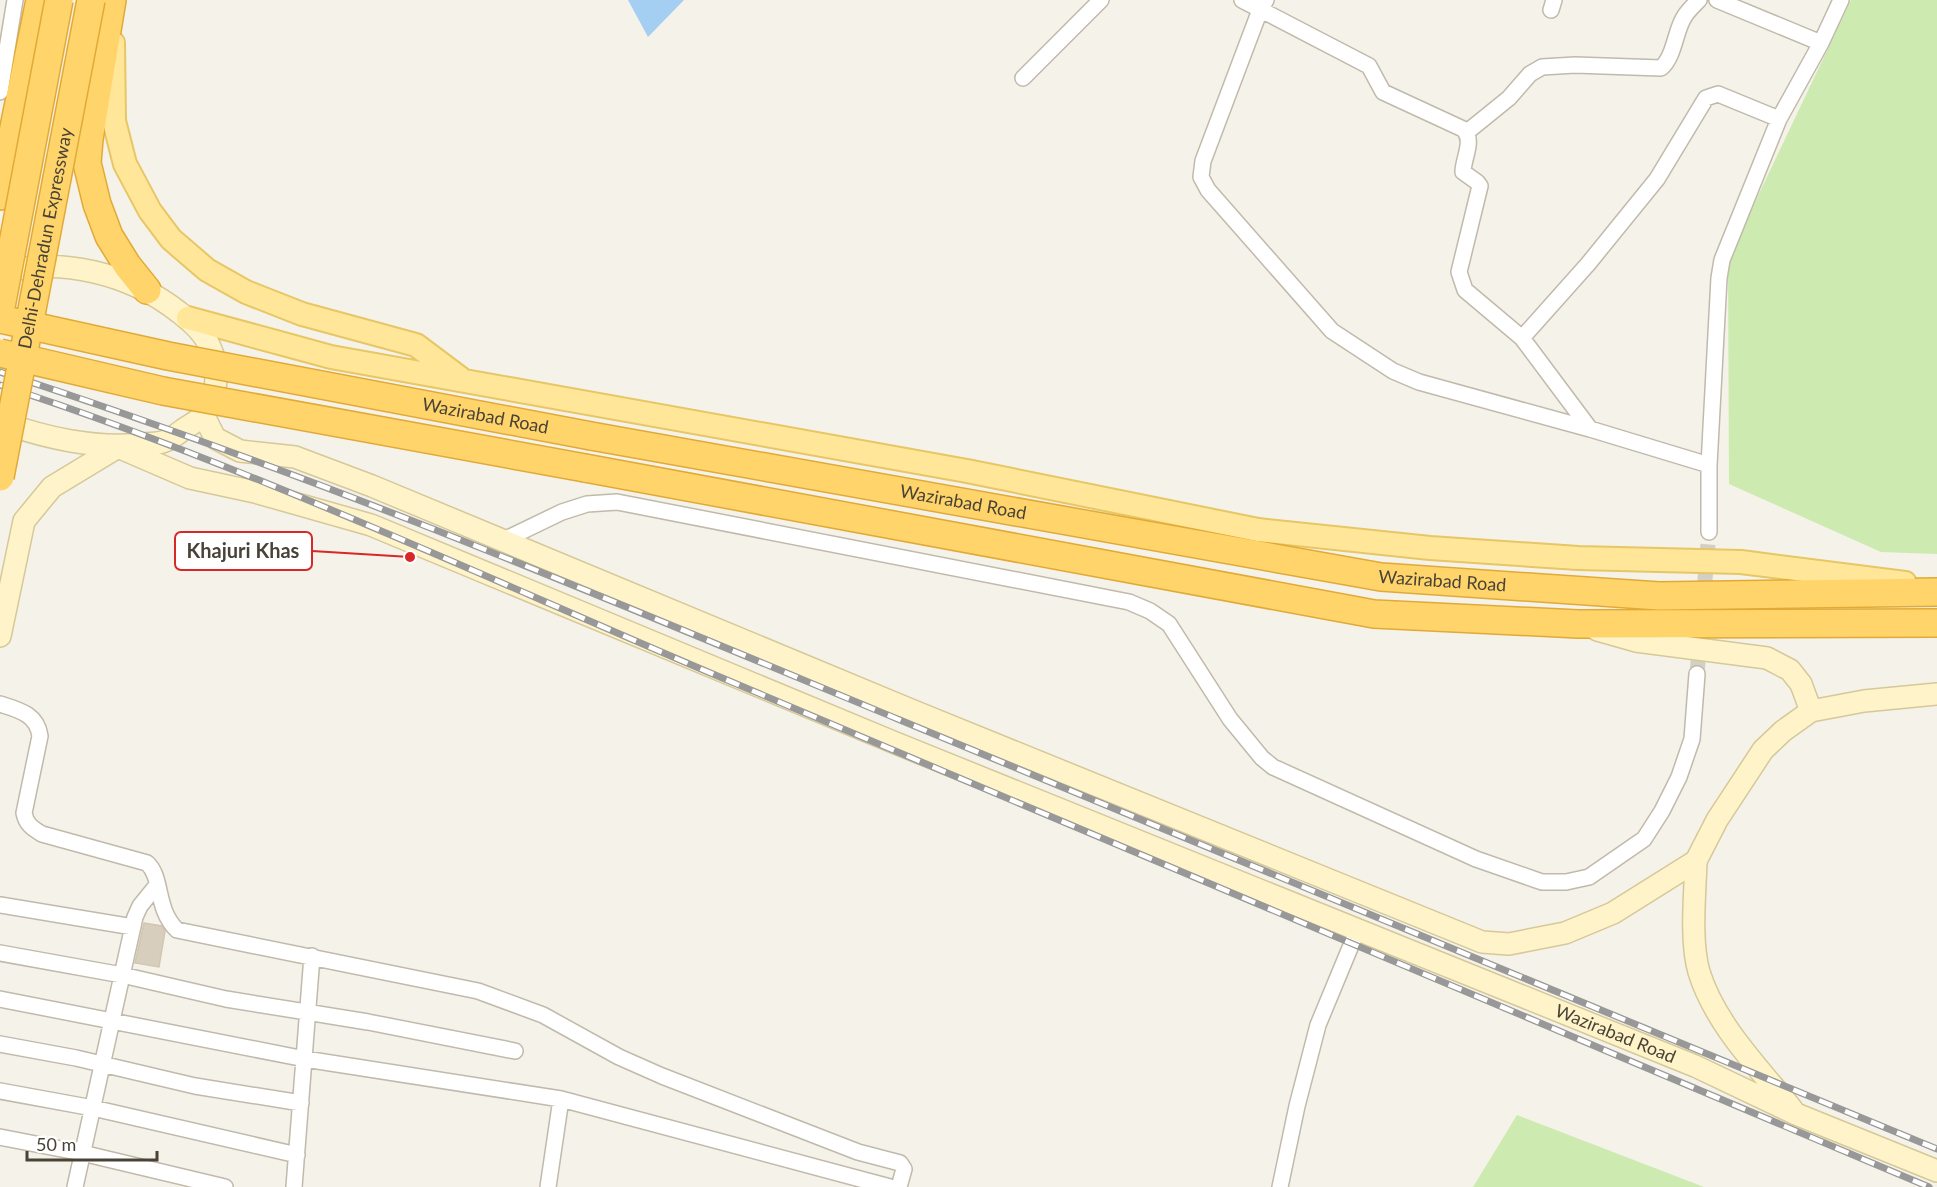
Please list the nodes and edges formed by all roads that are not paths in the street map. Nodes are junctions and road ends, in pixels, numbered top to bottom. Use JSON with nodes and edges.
{"nodes":[{"id":1,"x":15,"y":0,"type":"edge"},
{"id":2,"x":40,"y":0,"type":"edge"},
{"id":3,"x":59,"y":0,"type":"edge"},
{"id":4,"x":91,"y":0,"type":"edge"},
{"id":5,"x":112,"y":0,"type":"edge"},
{"id":6,"x":121,"y":0,"type":"edge"},
{"id":7,"x":1101,"y":0,"type":"edge"},
{"id":8,"x":1242,"y":0,"type":"edge"},
{"id":9,"x":1699,"y":0,"type":"edge"},
{"id":10,"x":1717,"y":0,"type":"edge"},
{"id":11,"x":1841,"y":0,"type":"edge"},
{"id":12,"x":1263,"y":5,"type":"edge"},
{"id":13,"x":1821,"y":43,"type":"junction"},
{"id":14,"x":1023,"y":78,"type":"dead end"},
{"id":15,"x":1,"y":85,"type":"edge"},
{"id":16,"x":1779,"y":119,"type":"junction"},
{"id":17,"x":1467,"y":132,"type":"junction"},
{"id":18,"x":1,"y":187,"type":"edge"},
{"id":19,"x":2,"y":266,"type":"edge"},
{"id":20,"x":147,"y":290,"type":"junction"},
{"id":21,"x":0,"y":312,"type":"edge"},
{"id":22,"x":188,"y":318,"type":"junction"},
{"id":23,"x":0,"y":319,"type":"edge"},
{"id":24,"x":1522,"y":338,"type":"junction"},
{"id":25,"x":0,"y":353,"type":"edge"},
{"id":26,"x":464,"y":381,"type":"junction"},
{"id":27,"x":204,"y":416,"type":"junction"},
{"id":28,"x":0,"y":422,"type":"edge"},
{"id":29,"x":1590,"y":429,"type":"junction"},
{"id":30,"x":118,"y":447,"type":"junction"},
{"id":31,"x":1709,"y":465,"type":"junction"},
{"id":32,"x":0,"y":477,"type":"edge"},
{"id":33,"x":1709,"y":532,"type":"tunnel mouth"},
{"id":34,"x":504,"y":540,"type":"junction"},
{"id":35,"x":1937,"y":590,"type":"edge"},
{"id":36,"x":1937,"y":623,"type":"edge"},
{"id":37,"x":1578,"y":624,"type":"junction"},
{"id":38,"x":0,"y":636,"type":"edge"},
{"id":39,"x":1697,"y":674,"type":"tunnel mouth"},
{"id":40,"x":1937,"y":694,"type":"edge"},
{"id":41,"x":3,"y":705,"type":"edge"},
{"id":42,"x":1811,"y":711,"type":"junction"},
{"id":43,"x":1696,"y":861,"type":"junction"},
{"id":44,"x":157,"y":885,"type":"junction"},
{"id":45,"x":0,"y":905,"type":"edge"},
{"id":46,"x":133,"y":927,"type":"junction"},
{"id":47,"x":1357,"y":931,"type":"junction"},
{"id":48,"x":0,"y":953,"type":"edge"},
{"id":49,"x":312,"y":956,"type":"junction"},
{"id":50,"x":122,"y":975,"type":"junction"},
{"id":51,"x":0,"y":999,"type":"edge"},
{"id":52,"x":307,"y":1011,"type":"junction"},
{"id":53,"x":111,"y":1021,"type":"junction"},
{"id":54,"x":0,"y":1044,"type":"edge"},
{"id":55,"x":514,"y":1050,"type":"dead end"},
{"id":56,"x":305,"y":1059,"type":"junction"},
{"id":57,"x":102,"y":1065,"type":"junction"},
{"id":58,"x":0,"y":1091,"type":"edge"},
{"id":59,"x":561,"y":1100,"type":"junction"},
{"id":60,"x":301,"y":1103,"type":"junction"},
{"id":61,"x":93,"y":1108,"type":"junction"},
{"id":62,"x":1796,"y":1114,"type":"junction"},
{"id":63,"x":0,"y":1137,"type":"edge"},
{"id":64,"x":82,"y":1153,"type":"junction"},
{"id":65,"x":297,"y":1155,"type":"junction"},
{"id":66,"x":1937,"y":1171,"type":"edge"},
{"id":67,"x":75,"y":1187,"type":"edge"},
{"id":68,"x":225,"y":1187,"type":"edge"},
{"id":69,"x":294,"y":1187,"type":"edge"},
{"id":70,"x":548,"y":1187,"type":"edge"},
{"id":71,"x":890,"y":1187,"type":"edge"},
{"id":72,"x":899,"y":1187,"type":"edge"},
{"id":73,"x":1280,"y":1187,"type":"edge"}],
"edges":[{"from":1,"to":15,"type":"street"},
{"from":2,"to":18,"type":"highway"},
{"from":3,"to":21,"type":"highway","name":"Delhi-Dehradun Expressway","bridge":true},
{"from":4,"to":32,"type":"highway","name":"Delhi-Dehradun Expressway","bridge":true},
{"from":5,"to":20,"type":"highway"},
{"from":6,"to":26,"type":"main road"},
{"from":7,"to":14,"type":"street"},
{"from":8,"to":12,"type":"street"},
{"from":9,"to":17,"type":"street"},
{"from":10,"to":13,"type":"street"},
{"from":11,"to":13,"type":"street"},
{"from":12,"to":17,"type":"street"},
{"from":12,"to":29,"type":"street"},
{"from":13,"to":16,"type":"street"},
{"from":16,"to":24,"type":"street"},
{"from":16,"to":31,"type":"street"},
{"from":17,"to":24,"type":"street"},
{"from":19,"to":20,"type":"main road"},
{"from":20,"to":22,"type":"main road"},
{"from":22,"to":26,"type":"main road"},
{"from":22,"to":27,"type":"main road"},
{"from":23,"to":35,"type":"highway","name":"Wazirabad Road","bridge":true},
{"from":24,"to":29,"type":"street"},
{"from":25,"to":37,"type":"highway","name":"Wazirabad Road","bridge":true},
{"from":26,"to":35,"type":"main road"},
{"from":27,"to":30,"type":"main road"},
{"from":27,"to":34,"type":"main road"},
{"from":28,"to":30,"type":"main road"},
{"from":29,"to":31,"type":"street"},
{"from":30,"to":38,"type":"main road"},
{"from":30,"to":47,"type":"main road","name":"Wazirabad Road"},
{"from":31,"to":33,"type":"street"},
{"from":34,"to":39,"type":"street"},
{"from":34,"to":43,"type":"main road"},
{"from":36,"to":37,"type":"highway","name":"Wazirabad Road"},
{"from":37,"to":42,"type":"main road"},
{"from":40,"to":42,"type":"main road"},
{"from":41,"to":44,"type":"street"},
{"from":42,"to":43,"type":"main road"},
{"from":43,"to":62,"type":"main road"},
{"from":44,"to":46,"type":"street"},
{"from":44,"to":49,"type":"street"},
{"from":45,"to":46,"type":"street"},
{"from":46,"to":50,"type":"street"},
{"from":47,"to":62,"type":"main road","name":"Wazirabad Road"},
{"from":47,"to":73,"type":"street"},
{"from":48,"to":50,"type":"street"},
{"from":49,"to":52,"type":"street"},
{"from":49,"to":72,"type":"street"},
{"from":50,"to":52,"type":"street"},
{"from":50,"to":53,"type":"street"},
{"from":51,"to":53,"type":"street"},
{"from":52,"to":55,"type":"street"},
{"from":52,"to":56,"type":"street"},
{"from":53,"to":56,"type":"street"},
{"from":53,"to":57,"type":"street"},
{"from":54,"to":57,"type":"street"},
{"from":56,"to":59,"type":"street"},
{"from":56,"to":60,"type":"street"},
{"from":57,"to":60,"type":"street"},
{"from":57,"to":61,"type":"street"},
{"from":58,"to":61,"type":"street"},
{"from":59,"to":70,"type":"street"},
{"from":59,"to":71,"type":"street"},
{"from":60,"to":65,"type":"street"},
{"from":61,"to":64,"type":"street"},
{"from":61,"to":65,"type":"street"},
{"from":62,"to":66,"type":"main road","name":"Wazirabad Road"},
{"from":63,"to":64,"type":"street"},
{"from":64,"to":67,"type":"street"},
{"from":64,"to":68,"type":"street"},
{"from":65,"to":69,"type":"street"}]}
